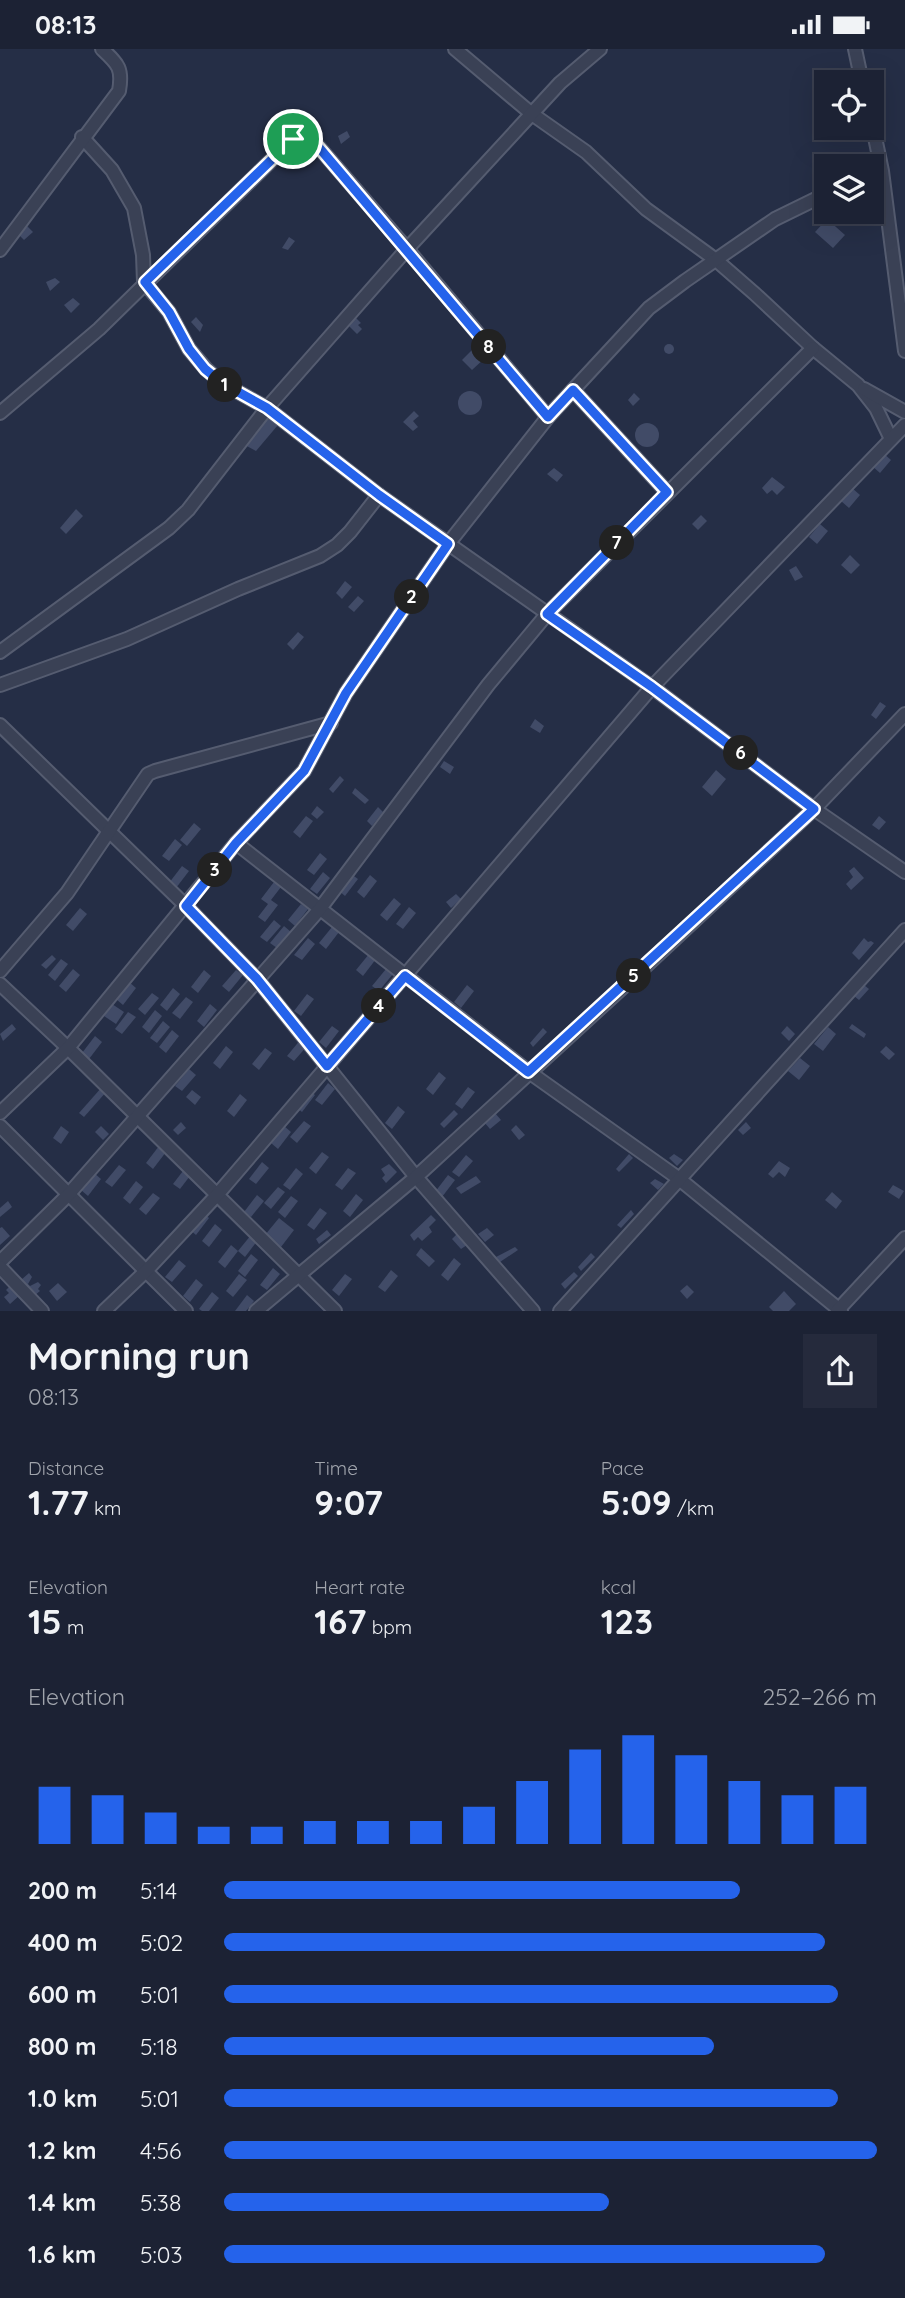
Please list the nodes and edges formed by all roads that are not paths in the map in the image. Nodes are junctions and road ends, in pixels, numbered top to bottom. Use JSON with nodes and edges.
{"nodes":[{"id":1,"x":455,"y":49,"type":"edge"},
{"id":2,"x":600,"y":49,"type":"edge"},
{"id":3,"x":855,"y":49,"type":"edge"},
{"id":4,"x":106,"y":51,"type":"edge"},
{"id":5,"x":859,"y":70,"type":"edge"},
{"id":6,"x":532,"y":114,"type":"junction"},
{"id":7,"x":82,"y":137,"type":"junction"},
{"id":8,"x":814,"y":200,"type":"edge"},
{"id":9,"x":884,"y":218,"type":"edge"},
{"id":10,"x":0,"y":250,"type":"edge"},
{"id":11,"x":407,"y":250,"type":"junction"},
{"id":12,"x":716,"y":260,"type":"junction"},
{"id":13,"x":145,"y":282,"type":"junction"},
{"id":14,"x":813,"y":348,"type":"junction"},
{"id":15,"x":905,"y":351,"type":"edge"},
{"id":16,"x":858,"y":386,"type":"junction"},
{"id":17,"x":573,"y":390,"type":"junction"},
{"id":18,"x":267,"y":408,"type":"junction"},
{"id":19,"x":0,"y":412,"type":"edge"},
{"id":20,"x":905,"y":412,"type":"edge"},
{"id":21,"x":548,"y":417,"type":"junction"},
{"id":22,"x":905,"y":425,"type":"edge"},
{"id":23,"x":891,"y":439,"type":"junction"},
{"id":24,"x":667,"y":492,"type":"junction"},
{"id":25,"x":379,"y":495,"type":"junction"},
{"id":26,"x":448,"y":544,"type":"junction"},
{"id":27,"x":547,"y":614,"type":"junction"},
{"id":28,"x":0,"y":652,"type":"edge"},
{"id":29,"x":0,"y":685,"type":"edge"},
{"id":30,"x":652,"y":687,"type":"junction"},
{"id":31,"x":905,"y":714,"type":"edge"},
{"id":32,"x":331,"y":723,"type":"junction"},
{"id":33,"x":0,"y":725,"type":"edge"},
{"id":34,"x":814,"y":809,"type":"junction"},
{"id":35,"x":110,"y":832,"type":"junction"},
{"id":36,"x":236,"y":843,"type":"junction"},
{"id":37,"x":905,"y":872,"type":"edge"},
{"id":38,"x":186,"y":906,"type":"junction"},
{"id":39,"x":319,"y":910,"type":"junction"},
{"id":40,"x":905,"y":930,"type":"edge"},
{"id":41,"x":0,"y":971,"type":"edge"},
{"id":42,"x":405,"y":976,"type":"junction"},
{"id":43,"x":257,"y":979,"type":"junction"},
{"id":44,"x":0,"y":984,"type":"edge"},
{"id":45,"x":68,"y":1048,"type":"junction"},
{"id":46,"x":327,"y":1066,"type":"junction"},
{"id":47,"x":528,"y":1072,"type":"junction"},
{"id":48,"x":0,"y":1113,"type":"edge"},
{"id":49,"x":137,"y":1115,"type":"junction"},
{"id":50,"x":0,"y":1126,"type":"edge"},
{"id":51,"x":416,"y":1177,"type":"junction"},
{"id":52,"x":678,"y":1178,"type":"junction"},
{"id":53,"x":68,"y":1195,"type":"junction"},
{"id":54,"x":217,"y":1195,"type":"junction"},
{"id":55,"x":905,"y":1238,"type":"edge"},
{"id":56,"x":0,"y":1265,"type":"edge"},
{"id":57,"x":146,"y":1271,"type":"junction"},
{"id":58,"x":298,"y":1274,"type":"junction"},
{"id":59,"x":839,"y":1310,"type":"edge"},
{"id":60,"x":42,"y":1311,"type":"edge"},
{"id":61,"x":104,"y":1311,"type":"edge"},
{"id":62,"x":186,"y":1311,"type":"edge"},
{"id":63,"x":256,"y":1311,"type":"edge"},
{"id":64,"x":335,"y":1311,"type":"edge"},
{"id":65,"x":533,"y":1311,"type":"edge"},
{"id":66,"x":560,"y":1311,"type":"edge"}],
"edges":[{"from":1,"to":6,"type":"street"},
{"from":2,"to":6,"type":"street"},
{"from":3,"to":5,"type":"street"},
{"from":4,"to":7,"type":"street"},
{"from":6,"to":11,"type":"street"},
{"from":6,"to":12,"type":"street"},
{"from":7,"to":10,"type":"street"},
{"from":7,"to":13,"type":"street"},
{"from":8,"to":12,"type":"street"},
{"from":9,"to":15,"type":"street"},
{"from":11,"to":13,"type":"street"},
{"from":11,"to":18,"type":"street"},
{"from":11,"to":21,"type":"street"},
{"from":12,"to":14,"type":"street"},
{"from":12,"to":17,"type":"street"},
{"from":13,"to":18,"type":"street"},
{"from":13,"to":19,"type":"street"},
{"from":14,"to":16,"type":"street"},
{"from":14,"to":24,"type":"street"},
{"from":16,"to":20,"type":"street"},
{"from":16,"to":23,"type":"street"},
{"from":17,"to":21,"type":"street"},
{"from":17,"to":24,"type":"street"},
{"from":18,"to":25,"type":"street"},
{"from":18,"to":28,"type":"street"},
{"from":21,"to":26,"type":"street"},
{"from":22,"to":23,"type":"street"},
{"from":23,"to":30,"type":"street"},
{"from":24,"to":27,"type":"street"},
{"from":25,"to":26,"type":"street"},
{"from":25,"to":29,"type":"street"},
{"from":26,"to":27,"type":"street"},
{"from":26,"to":32,"type":"street"},
{"from":27,"to":30,"type":"street"},
{"from":27,"to":39,"type":"street"},
{"from":30,"to":34,"type":"street"},
{"from":30,"to":42,"type":"street"},
{"from":31,"to":34,"type":"street"},
{"from":32,"to":35,"type":"street"},
{"from":32,"to":36,"type":"street"},
{"from":33,"to":35,"type":"street"},
{"from":34,"to":37,"type":"street"},
{"from":34,"to":47,"type":"street"},
{"from":35,"to":38,"type":"street"},
{"from":35,"to":41,"type":"street"},
{"from":36,"to":38,"type":"street"},
{"from":36,"to":39,"type":"street"},
{"from":38,"to":43,"type":"street"},
{"from":38,"to":45,"type":"street"},
{"from":39,"to":42,"type":"street"},
{"from":39,"to":43,"type":"street"},
{"from":40,"to":52,"type":"street"},
{"from":42,"to":46,"type":"street"},
{"from":42,"to":47,"type":"street"},
{"from":43,"to":46,"type":"street"},
{"from":43,"to":49,"type":"street"},
{"from":44,"to":45,"type":"street"},
{"from":45,"to":48,"type":"street"},
{"from":45,"to":49,"type":"street"},
{"from":46,"to":51,"type":"street"},
{"from":46,"to":54,"type":"street"},
{"from":47,"to":51,"type":"street"},
{"from":47,"to":52,"type":"street"},
{"from":49,"to":53,"type":"street"},
{"from":49,"to":54,"type":"street"},
{"from":50,"to":53,"type":"street"},
{"from":51,"to":58,"type":"street"},
{"from":51,"to":65,"type":"street"},
{"from":52,"to":59,"type":"street"},
{"from":52,"to":66,"type":"street"},
{"from":53,"to":56,"type":"street"},
{"from":53,"to":57,"type":"street"},
{"from":54,"to":57,"type":"street"},
{"from":54,"to":58,"type":"street"},
{"from":55,"to":59,"type":"street"},
{"from":56,"to":60,"type":"street"},
{"from":57,"to":61,"type":"street"},
{"from":57,"to":62,"type":"street"},
{"from":58,"to":63,"type":"street"},
{"from":58,"to":64,"type":"street"}]}
